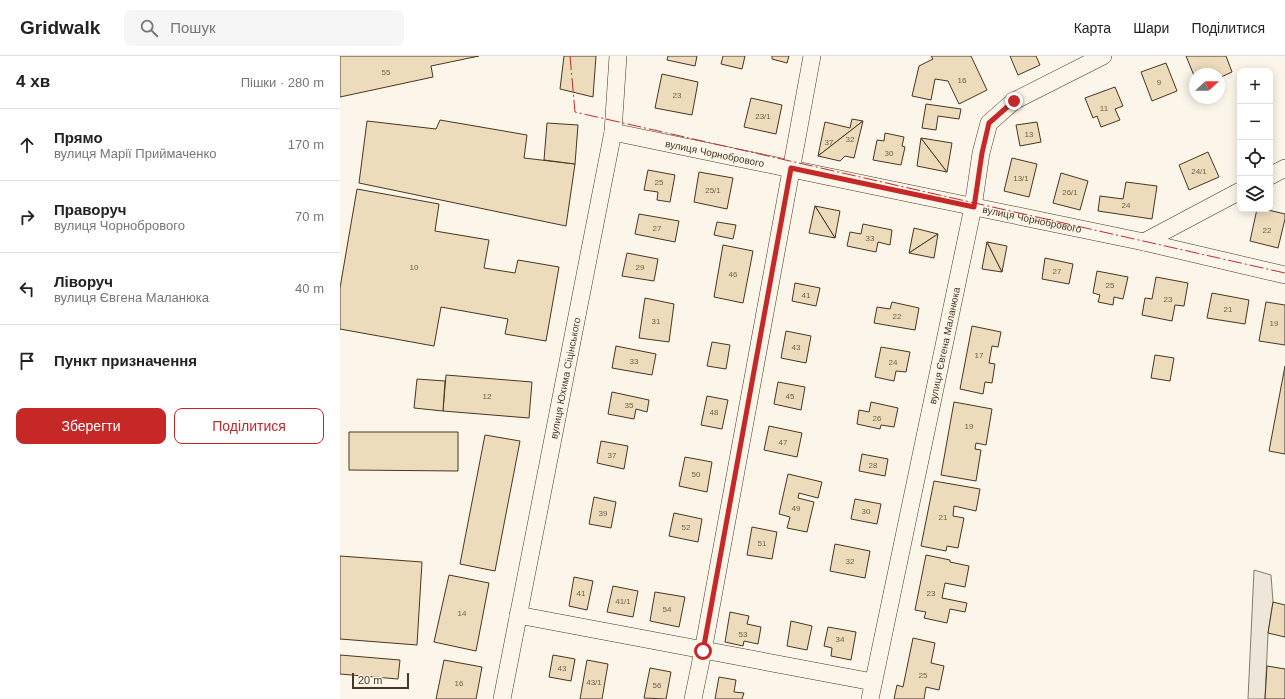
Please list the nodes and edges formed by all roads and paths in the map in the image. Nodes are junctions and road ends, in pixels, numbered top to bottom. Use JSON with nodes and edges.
{"nodes":[{"id":1,"x":618,"y":56,"type":"edge"},
{"id":2,"x":812,"y":56,"type":"edge"},
{"id":3,"x":1104,"y":56,"type":"edge"},
{"id":4,"x":613,"y":132,"type":"junction"},
{"id":5,"x":791,"y":168,"type":"junction"},
{"id":6,"x":1285,"y":168,"type":"edge"},
{"id":7,"x":1273,"y":174,"type":"edge"},
{"id":8,"x":1237,"y":193,"type":"edge"},
{"id":9,"x":974,"y":207,"type":"junction"},
{"id":10,"x":1144,"y":242,"type":"junction"},
{"id":11,"x":1285,"y":275,"type":"edge"},
{"id":12,"x":518,"y":615,"type":"junction"},
{"id":13,"x":703,"y":651,"type":"junction"},
{"id":14,"x":873,"y":682,"type":"junction"},
{"id":15,"x":502,"y":699,"type":"edge"},
{"id":16,"x":693,"y":699,"type":"edge"},
{"id":17,"x":870,"y":699,"type":"edge"}],
"edges":[{"from":1,"to":4,"type":"street","name":"вулиця Юхима Сіцінського"},
{"from":2,"to":5,"type":"street"},
{"from":3,"to":9,"type":"street","name":"вулиця Євгена Маланюка"},
{"from":4,"to":5,"type":"street","name":"вулиця Чорнобрового"},
{"from":4,"to":12,"type":"street","name":"вулиця Юхима Сіцінського"},
{"from":5,"to":9,"type":"street","name":"вулиця Чорнобрового"},
{"from":5,"to":13,"type":"street"},
{"from":6,"to":7,"type":"street"},
{"from":8,"to":10,"type":"street"},
{"from":9,"to":10,"type":"street","name":"вулиця Чорнобрового"},
{"from":9,"to":14,"type":"street","name":"вулиця Євгена Маланюка"},
{"from":10,"to":11,"type":"street","name":"вулиця Чорнобрового"},
{"from":12,"to":13,"type":"street"},
{"from":12,"to":15,"type":"street","name":"вулиця Юхима Сіцінського"},
{"from":13,"to":14,"type":"street"},
{"from":13,"to":16,"type":"street"},
{"from":14,"to":17,"type":"street","name":"вулиця Євгена Маланюка"}]}
